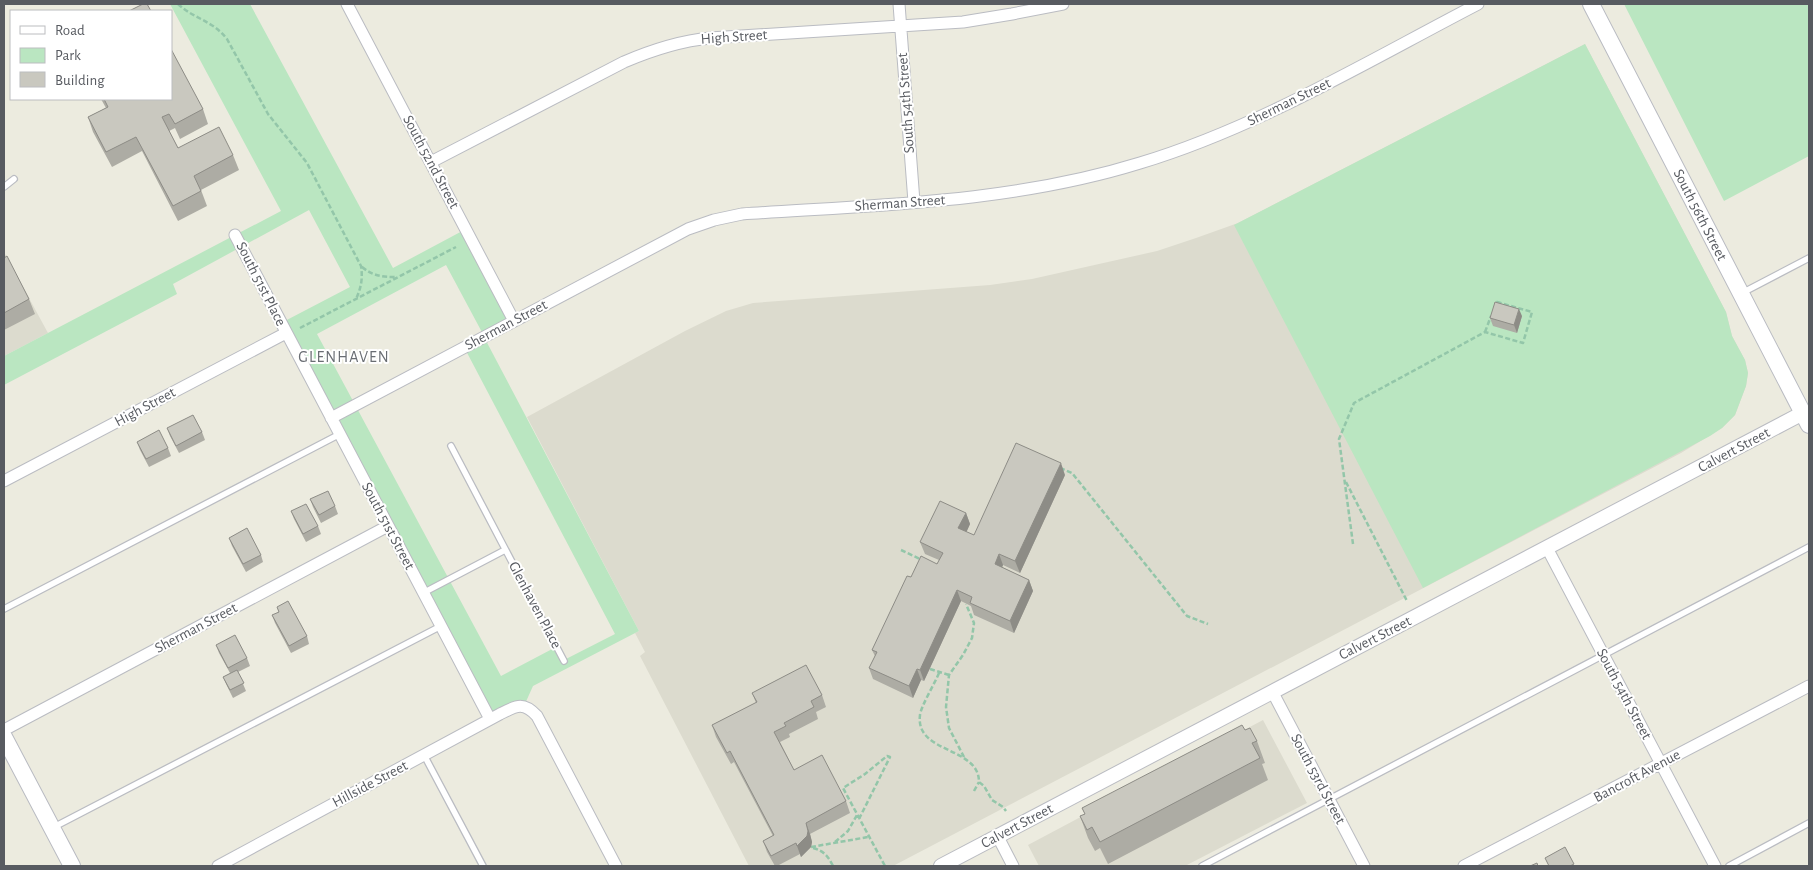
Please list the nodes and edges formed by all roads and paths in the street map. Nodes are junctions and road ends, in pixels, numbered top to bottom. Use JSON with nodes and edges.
{"nodes":[{"id":1,"x":178,"y":4,"type":"edge"},
{"id":2,"x":348,"y":4,"type":"edge"},
{"id":3,"x":899,"y":4,"type":"edge"},
{"id":4,"x":1063,"y":4,"type":"edge"},
{"id":5,"x":1478,"y":4,"type":"edge"},
{"id":6,"x":1591,"y":4,"type":"edge"},
{"id":7,"x":900,"y":26,"type":"junction"},
{"id":8,"x":430,"y":162,"type":"junction"},
{"id":9,"x":14,"y":179,"type":"dead end"},
{"id":10,"x":4,"y":187,"type":"edge"},
{"id":11,"x":914,"y":202,"type":"junction"},
{"id":12,"x":235,"y":235,"type":"dead end"},
{"id":13,"x":456,"y":247,"type":"dead end"},
{"id":14,"x":1809,"y":258,"type":"edge"},
{"id":15,"x":361,"y":266,"type":"junction"},
{"id":16,"x":399,"y":277,"type":"junction"},
{"id":17,"x":1740,"y":294,"type":"junction"},
{"id":18,"x":356,"y":299,"type":"junction"},
{"id":19,"x":514,"y":321,"type":"junction"},
{"id":20,"x":300,"y":328,"type":"dead end"},
{"id":21,"x":1485,"y":332,"type":"junction"},
{"id":22,"x":286,"y":333,"type":"junction"},
{"id":23,"x":1807,"y":416,"type":"edge"},
{"id":24,"x":331,"y":418,"type":"junction"},
{"id":25,"x":340,"y":434,"type":"junction"},
{"id":26,"x":451,"y":446,"type":"dead end"},
{"id":27,"x":1058,"y":467,"type":"edge"},
{"id":28,"x":1344,"y":479,"type":"junction"},
{"id":29,"x":4,"y":481,"type":"edge"},
{"id":30,"x":388,"y":526,"type":"junction"},
{"id":31,"x":1352,"y":544,"type":"dead end"},
{"id":32,"x":1809,"y":547,"type":"edge"},
{"id":33,"x":1547,"y":548,"type":"junction"},
{"id":34,"x":505,"y":550,"type":"junction"},
{"id":35,"x":901,"y":550,"type":"dead end"},
{"id":36,"x":925,"y":561,"type":"edge"},
{"id":37,"x":423,"y":593,"type":"junction"},
{"id":38,"x":1407,"y":601,"type":"dead end"},
{"id":39,"x":966,"y":604,"type":"edge"},
{"id":40,"x":4,"y":609,"type":"edge"},
{"id":41,"x":1208,"y":624,"type":"dead end"},
{"id":42,"x":441,"y":626,"type":"junction"},
{"id":43,"x":1603,"y":655,"type":"junction"},
{"id":44,"x":564,"y":661,"type":"dead end"},
{"id":45,"x":930,"y":669,"type":"dead end"},
{"id":46,"x":940,"y":673,"type":"junction"},
{"id":47,"x":948,"y":675,"type":"junction"},
{"id":48,"x":1809,"y":686,"type":"edge"},
{"id":49,"x":1272,"y":691,"type":"junction"},
{"id":50,"x":490,"y":719,"type":"junction"},
{"id":51,"x":4,"y":730,"type":"edge"},
{"id":52,"x":4,"y":737,"type":"edge"},
{"id":53,"x":424,"y":755,"type":"junction"},
{"id":54,"x":964,"y":759,"type":"junction"},
{"id":55,"x":1661,"y":763,"type":"junction"},
{"id":56,"x":979,"y":782,"type":"junction"},
{"id":57,"x":974,"y":791,"type":"dead end"},
{"id":58,"x":1329,"y":800,"type":"junction"},
{"id":59,"x":1006,"y":811,"type":"dead end"},
{"id":60,"x":857,"y":815,"type":"junction"},
{"id":61,"x":859,"y":819,"type":"junction"},
{"id":62,"x":1809,"y":823,"type":"edge"},
{"id":63,"x":52,"y":828,"type":"junction"},
{"id":64,"x":998,"y":836,"type":"junction"},
{"id":65,"x":869,"y":837,"type":"junction"},
{"id":66,"x":834,"y":843,"type":"junction"},
{"id":67,"x":72,"y":866,"type":"edge"},
{"id":68,"x":218,"y":866,"type":"edge"},
{"id":69,"x":483,"y":866,"type":"edge"},
{"id":70,"x":616,"y":866,"type":"edge"},
{"id":71,"x":833,"y":866,"type":"edge"},
{"id":72,"x":885,"y":866,"type":"edge"},
{"id":73,"x":941,"y":866,"type":"edge"},
{"id":74,"x":1013,"y":866,"type":"edge"},
{"id":75,"x":1202,"y":866,"type":"edge"},
{"id":76,"x":1364,"y":866,"type":"edge"},
{"id":77,"x":1464,"y":866,"type":"edge"},
{"id":78,"x":1715,"y":866,"type":"edge"},
{"id":79,"x":1729,"y":866,"type":"edge"}],
"edges":[{"from":1,"to":15,"type":"path"},
{"from":2,"to":8,"type":"street","name":"South 52nd Street"},
{"from":3,"to":7,"type":"street","name":"South 54th Street"},
{"from":4,"to":7,"type":"street","name":"High Street"},
{"from":5,"to":11,"type":"street","name":"Sherman Street"},
{"from":6,"to":17,"type":"main road","name":"South 56th Street"},
{"from":7,"to":8,"type":"street","name":"High Street"},
{"from":7,"to":11,"type":"street","name":"South 54th Street"},
{"from":8,"to":19,"type":"street","name":"South 52nd Street"},
{"from":9,"to":10,"type":"lane"},
{"from":11,"to":19,"type":"street","name":"Sherman Street"},
{"from":12,"to":22,"type":"street","name":"South 51st Place"},
{"from":13,"to":16,"type":"path"},
{"from":14,"to":17,"type":"lane"},
{"from":15,"to":16,"type":"path"},
{"from":15,"to":18,"type":"path"},
{"from":16,"to":18,"type":"path"},
{"from":17,"to":23,"type":"main road","name":"South 56th Street"},
{"from":18,"to":20,"type":"path"},
{"from":19,"to":24,"type":"street","name":"Sherman Street"},
{"from":21,"to":21,"type":"path"},
{"from":21,"to":28,"type":"path"},
{"from":22,"to":24,"type":"street","name":"South 51st Street"},
{"from":22,"to":29,"type":"street","name":"High Street"},
{"from":23,"to":33,"type":"street","name":"Calvert Street"},
{"from":24,"to":25,"type":"street","name":"South 51st Street"},
{"from":25,"to":30,"type":"street","name":"South 51st Street"},
{"from":25,"to":40,"type":"lane"},
{"from":26,"to":34,"type":"lane","name":"Glenhaven Place"},
{"from":27,"to":41,"type":"path"},
{"from":28,"to":31,"type":"path"},
{"from":28,"to":38,"type":"path"},
{"from":30,"to":37,"type":"street","name":"South 51st Street"},
{"from":30,"to":51,"type":"street","name":"Sherman Street"},
{"from":32,"to":43,"type":"lane"},
{"from":33,"to":43,"type":"street","name":"South 54th Street"},
{"from":33,"to":49,"type":"street","name":"Calvert Street"},
{"from":34,"to":37,"type":"lane","name":"Glenhaven Place"},
{"from":34,"to":44,"type":"lane","name":"Glenhaven Place"},
{"from":35,"to":36,"type":"path"},
{"from":37,"to":42,"type":"street","name":"South 51st Street"},
{"from":39,"to":47,"type":"path"},
{"from":42,"to":50,"type":"street","name":"South 51st Street"},
{"from":42,"to":63,"type":"lane"},
{"from":43,"to":55,"type":"street","name":"South 54th Street"},
{"from":43,"to":58,"type":"lane"},
{"from":45,"to":46,"type":"path"},
{"from":46,"to":47,"type":"path"},
{"from":46,"to":54,"type":"path"},
{"from":47,"to":54,"type":"path"},
{"from":48,"to":55,"type":"street","name":"Bancroft Avenue"},
{"from":49,"to":58,"type":"street","name":"South 53rd Street"},
{"from":49,"to":64,"type":"street","name":"Calvert Street"},
{"from":50,"to":53,"type":"street","name":"Hillside Street"},
{"from":50,"to":70,"type":"street","name":"Hillside Street"},
{"from":52,"to":63,"type":"main road"},
{"from":53,"to":68,"type":"street","name":"Hillside Street"},
{"from":53,"to":69,"type":"lane"},
{"from":54,"to":56,"type":"path"},
{"from":55,"to":77,"type":"street","name":"Bancroft Avenue"},
{"from":55,"to":78,"type":"street","name":"South 54th Street"},
{"from":56,"to":57,"type":"path"},
{"from":56,"to":59,"type":"path"},
{"from":58,"to":75,"type":"lane"},
{"from":58,"to":76,"type":"street","name":"South 53rd Street"},
{"from":60,"to":61,"type":"path"},
{"from":60,"to":61,"type":"path"},
{"from":60,"to":66,"type":"path"},
{"from":61,"to":65,"type":"path"},
{"from":62,"to":79,"type":"lane"},
{"from":63,"to":67,"type":"main road"},
{"from":64,"to":73,"type":"street","name":"Calvert Street"},
{"from":64,"to":74,"type":"street"},
{"from":65,"to":66,"type":"path"},
{"from":65,"to":72,"type":"path"},
{"from":66,"to":71,"type":"path"}]}
